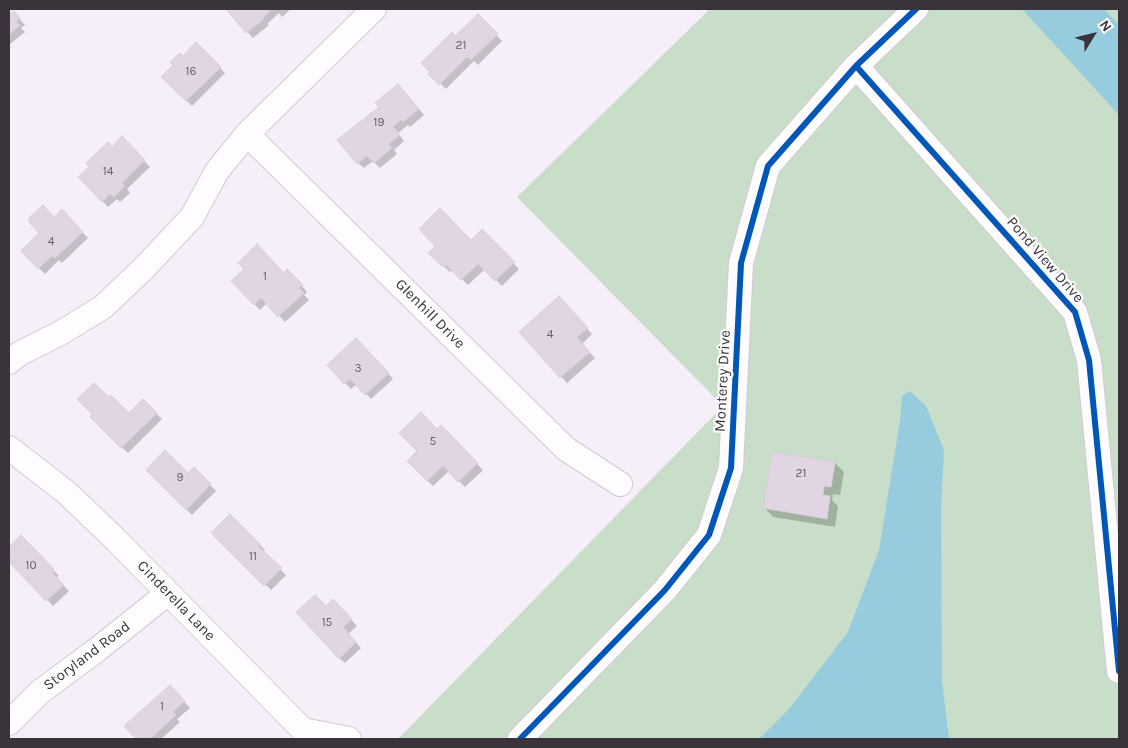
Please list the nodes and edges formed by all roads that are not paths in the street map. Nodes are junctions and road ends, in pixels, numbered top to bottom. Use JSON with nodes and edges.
{"nodes":[{"id":1,"x":374,"y":9,"type":"edge"},
{"id":2,"x":916,"y":9,"type":"edge"},
{"id":3,"x":856,"y":66,"type":"junction"},
{"id":4,"x":247,"y":134,"type":"junction"},
{"id":5,"x":9,"y":362,"type":"edge"},
{"id":6,"x":9,"y":448,"type":"edge"},
{"id":7,"x":620,"y":484,"type":"dead end"},
{"id":8,"x":168,"y":593,"type":"junction"},
{"id":9,"x":1119,"y":671,"type":"edge"},
{"id":10,"x":9,"y":724,"type":"edge"},
{"id":11,"x":348,"y":739,"type":"edge"},
{"id":12,"x":520,"y":739,"type":"edge"}],
"edges":[{"from":1,"to":4,"type":"street"},
{"from":2,"to":3,"type":"street","name":"Monterey Drive"},
{"from":3,"to":9,"type":"street","name":"Pond View Drive"},
{"from":3,"to":12,"type":"street","name":"Monterey Drive"},
{"from":4,"to":5,"type":"street"},
{"from":4,"to":7,"type":"street","name":"Glenhill Drive"},
{"from":6,"to":8,"type":"street","name":"Cinderella Lane"},
{"from":8,"to":10,"type":"street","name":"Storyland Road"},
{"from":8,"to":11,"type":"street","name":"Cinderella Lane"}]}
